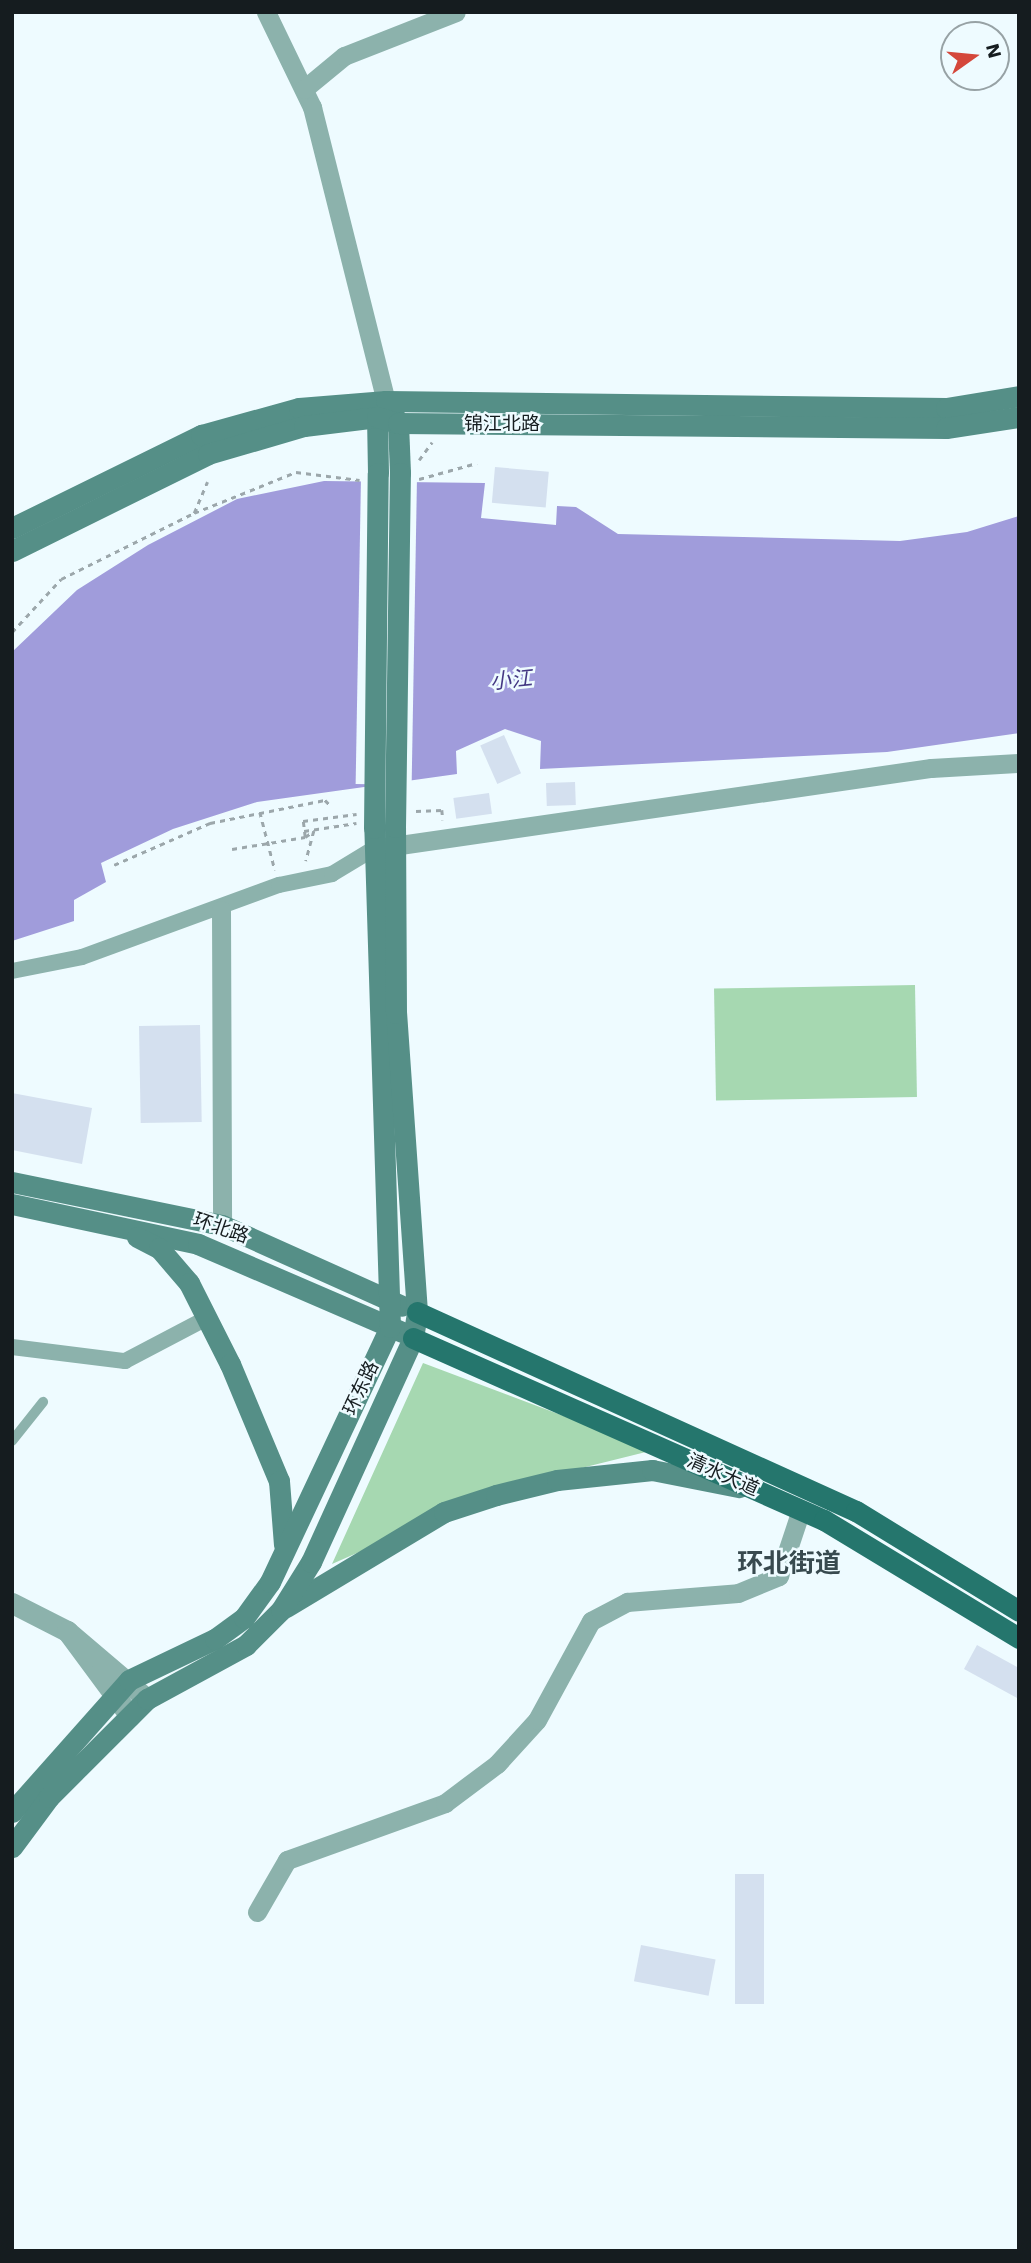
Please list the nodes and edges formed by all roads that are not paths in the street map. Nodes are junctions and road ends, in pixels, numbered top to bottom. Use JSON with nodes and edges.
{"nodes":[{"id":1,"x":266,"y":12,"type":"edge"},
{"id":2,"x":456,"y":12,"type":"edge"},
{"id":3,"x":304,"y":89,"type":"junction"},
{"id":4,"x":1019,"y":396,"type":"edge"},
{"id":5,"x":381,"y":409,"type":"junction"},
{"id":6,"x":1019,"y":417,"type":"edge"},
{"id":7,"x":398,"y":423,"type":"junction"},
{"id":8,"x":12,"y":528,"type":"edge"},
{"id":9,"x":12,"y":551,"type":"edge"},
{"id":10,"x":1019,"y":764,"type":"edge"},
{"id":11,"x":382,"y":828,"type":"junction"},
{"id":12,"x":221,"y":910,"type":"junction"},
{"id":13,"x":12,"y":971,"type":"edge"},
{"id":14,"x":12,"y":1181,"type":"edge"},
{"id":15,"x":12,"y":1204,"type":"edge"},
{"id":16,"x":107,"y":1221,"type":"junction"},
{"id":17,"x":222,"y":1225,"type":"junction"},
{"id":18,"x":393,"y":1301,"type":"junction"},
{"id":19,"x":417,"y":1312,"type":"junction"},
{"id":20,"x":207,"y":1318,"type":"junction"},
{"id":21,"x":390,"y":1326,"type":"junction"},
{"id":22,"x":413,"y":1338,"type":"junction"},
{"id":23,"x":12,"y":1347,"type":"edge"},
{"id":24,"x":43,"y":1402,"type":"dead end"},
{"id":25,"x":12,"y":1441,"type":"edge"},
{"id":26,"x":760,"y":1491,"type":"junction"},
{"id":27,"x":801,"y":1510,"type":"junction"},
{"id":28,"x":284,"y":1552,"type":"junction"},
{"id":29,"x":12,"y":1603,"type":"edge"},
{"id":30,"x":281,"y":1610,"type":"junction"},
{"id":31,"x":1019,"y":1611,"type":"edge"},
{"id":32,"x":66,"y":1630,"type":"junction"},
{"id":33,"x":1019,"y":1638,"type":"edge"},
{"id":34,"x":129,"y":1680,"type":"junction"},
{"id":35,"x":112,"y":1697,"type":"junction"},
{"id":36,"x":147,"y":1699,"type":"junction"},
{"id":37,"x":130,"y":1716,"type":"junction"},
{"id":38,"x":12,"y":1812,"type":"edge"},
{"id":39,"x":12,"y":1847,"type":"edge"},
{"id":40,"x":257,"y":1912,"type":"dead end"}],
"edges":[{"from":1,"to":3,"type":"street"},
{"from":2,"to":3,"type":"street"},
{"from":3,"to":5,"type":"street"},
{"from":4,"to":5,"type":"main road","name":"锦江北路"},
{"from":5,"to":7,"type":"main road"},
{"from":5,"to":8,"type":"main road","name":"锦江北路"},
{"from":5,"to":9,"type":"main road","name":"锦江北路"},
{"from":5,"to":11,"type":"main road","bridge":true},
{"from":6,"to":7,"type":"main road","name":"锦江北路"},
{"from":7,"to":11,"type":"main road","bridge":true},
{"from":10,"to":11,"type":"street"},
{"from":11,"to":12,"type":"street"},
{"from":11,"to":18,"type":"main road","name":"环东路"},
{"from":11,"to":19,"type":"main road","name":"环东路"},
{"from":12,"to":13,"type":"street"},
{"from":12,"to":17,"type":"street"},
{"from":14,"to":17,"type":"main road","name":"环北路"},
{"from":15,"to":16,"type":"main road","name":"环北路"},
{"from":16,"to":20,"type":"main road"},
{"from":16,"to":21,"type":"main road","name":"环北路"},
{"from":17,"to":18,"type":"main road","name":"环北路"},
{"from":18,"to":19,"type":"main road","name":"环北路"},
{"from":18,"to":21,"type":"main road","name":"环东路"},
{"from":19,"to":22,"type":"main road","name":"环东路"},
{"from":19,"to":31,"type":"main road","name":"清水大道"},
{"from":20,"to":23,"type":"street"},
{"from":20,"to":28,"type":"main road"},
{"from":21,"to":22,"type":"main road","name":"环北路"},
{"from":21,"to":28,"type":"main road","name":"环东路"},
{"from":22,"to":26,"type":"main road","name":"清水大道"},
{"from":22,"to":30,"type":"main road","name":"环东路"},
{"from":24,"to":25,"type":"lane"},
{"from":26,"to":27,"type":"main road","name":"清水大道"},
{"from":26,"to":30,"type":"main road"},
{"from":27,"to":33,"type":"main road","name":"清水大道"},
{"from":27,"to":40,"type":"street"},
{"from":28,"to":34,"type":"main road","name":"环东路"},
{"from":29,"to":32,"type":"street"},
{"from":30,"to":36,"type":"main road","name":"环东路"},
{"from":32,"to":34,"type":"street"},
{"from":32,"to":35,"type":"street"},
{"from":34,"to":35,"type":"main road","name":"环东路"},
{"from":34,"to":36,"type":"street"},
{"from":35,"to":37,"type":"street"},
{"from":35,"to":38,"type":"main road","name":"环东路"},
{"from":36,"to":37,"type":"main road","name":"环东路"},
{"from":37,"to":39,"type":"main road","name":"环东路"}]}
